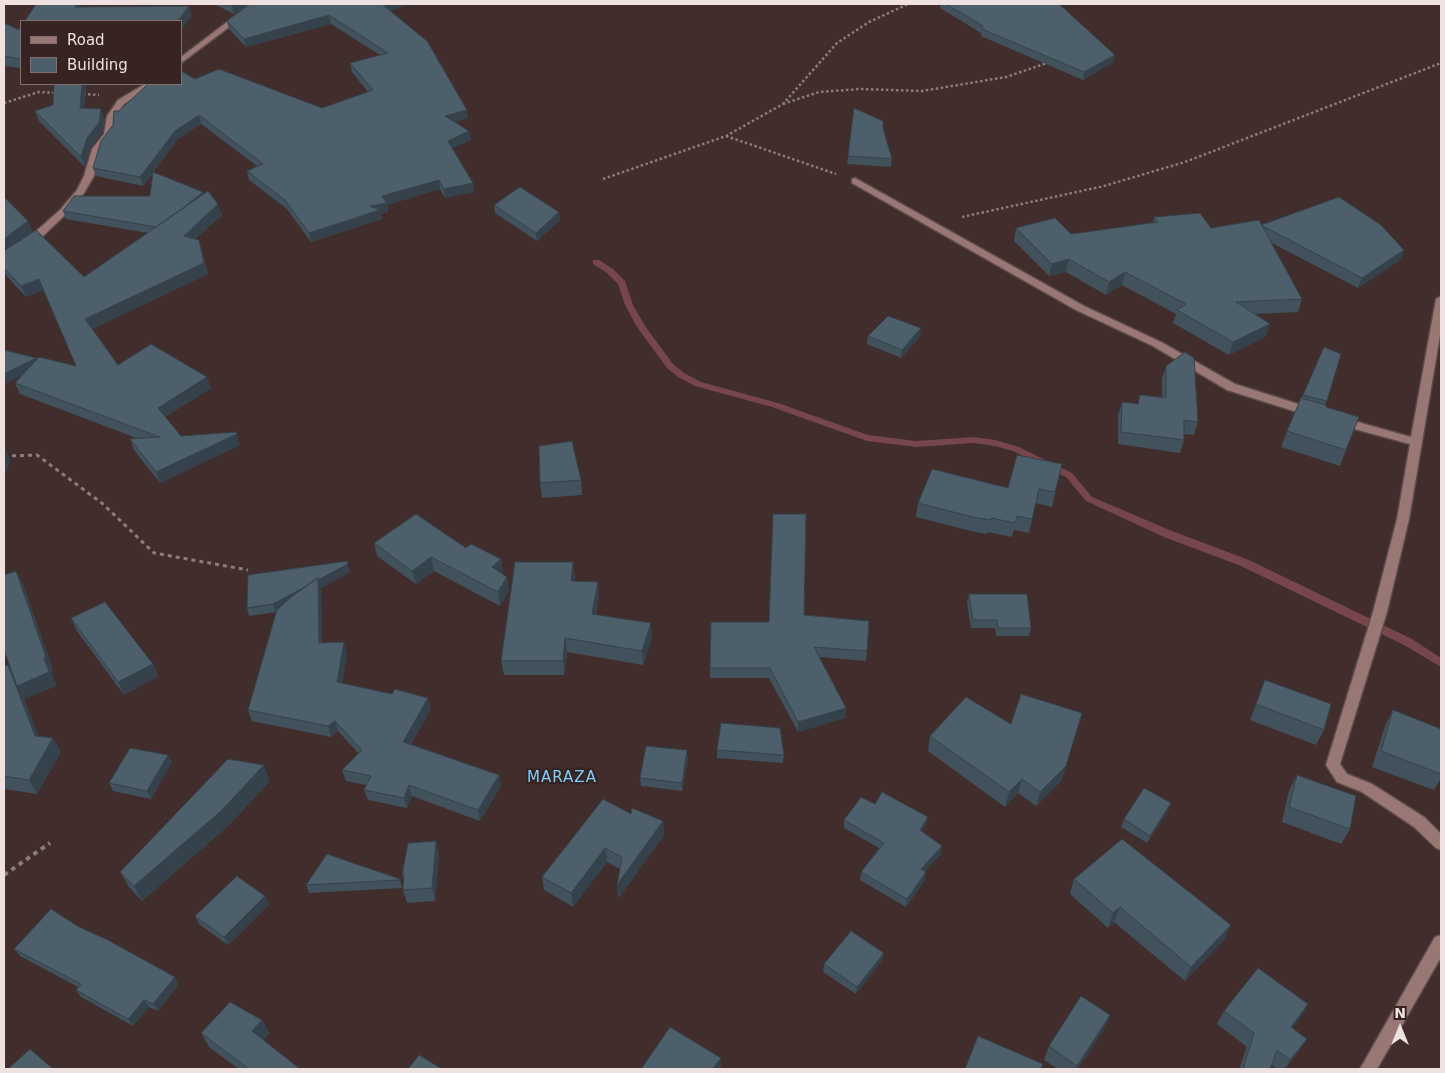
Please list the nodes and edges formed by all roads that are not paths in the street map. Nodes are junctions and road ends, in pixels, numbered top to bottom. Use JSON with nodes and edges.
{"nodes":[{"id":1,"x":256,"y":4,"type":"edge"},
{"id":2,"x":182,"y":60,"type":"edge"},
{"id":3,"x":149,"y":85,"type":"edge"},
{"id":4,"x":855,"y":181,"type":"road end"},
{"id":5,"x":4,"y":259,"type":"edge"},
{"id":6,"x":1441,"y":299,"type":"edge"},
{"id":7,"x":1417,"y":442,"type":"junction"},
{"id":8,"x":1441,"y":843,"type":"edge"},
{"id":9,"x":1441,"y":942,"type":"edge"},
{"id":10,"x":1368,"y":1069,"type":"edge"}],
"edges":[{"from":1,"to":2,"type":"street"},
{"from":3,"to":5,"type":"street"},
{"from":4,"to":7,"type":"street"},
{"from":6,"to":7,"type":"street"},
{"from":7,"to":8,"type":"street"},
{"from":9,"to":10,"type":"street"}]}
